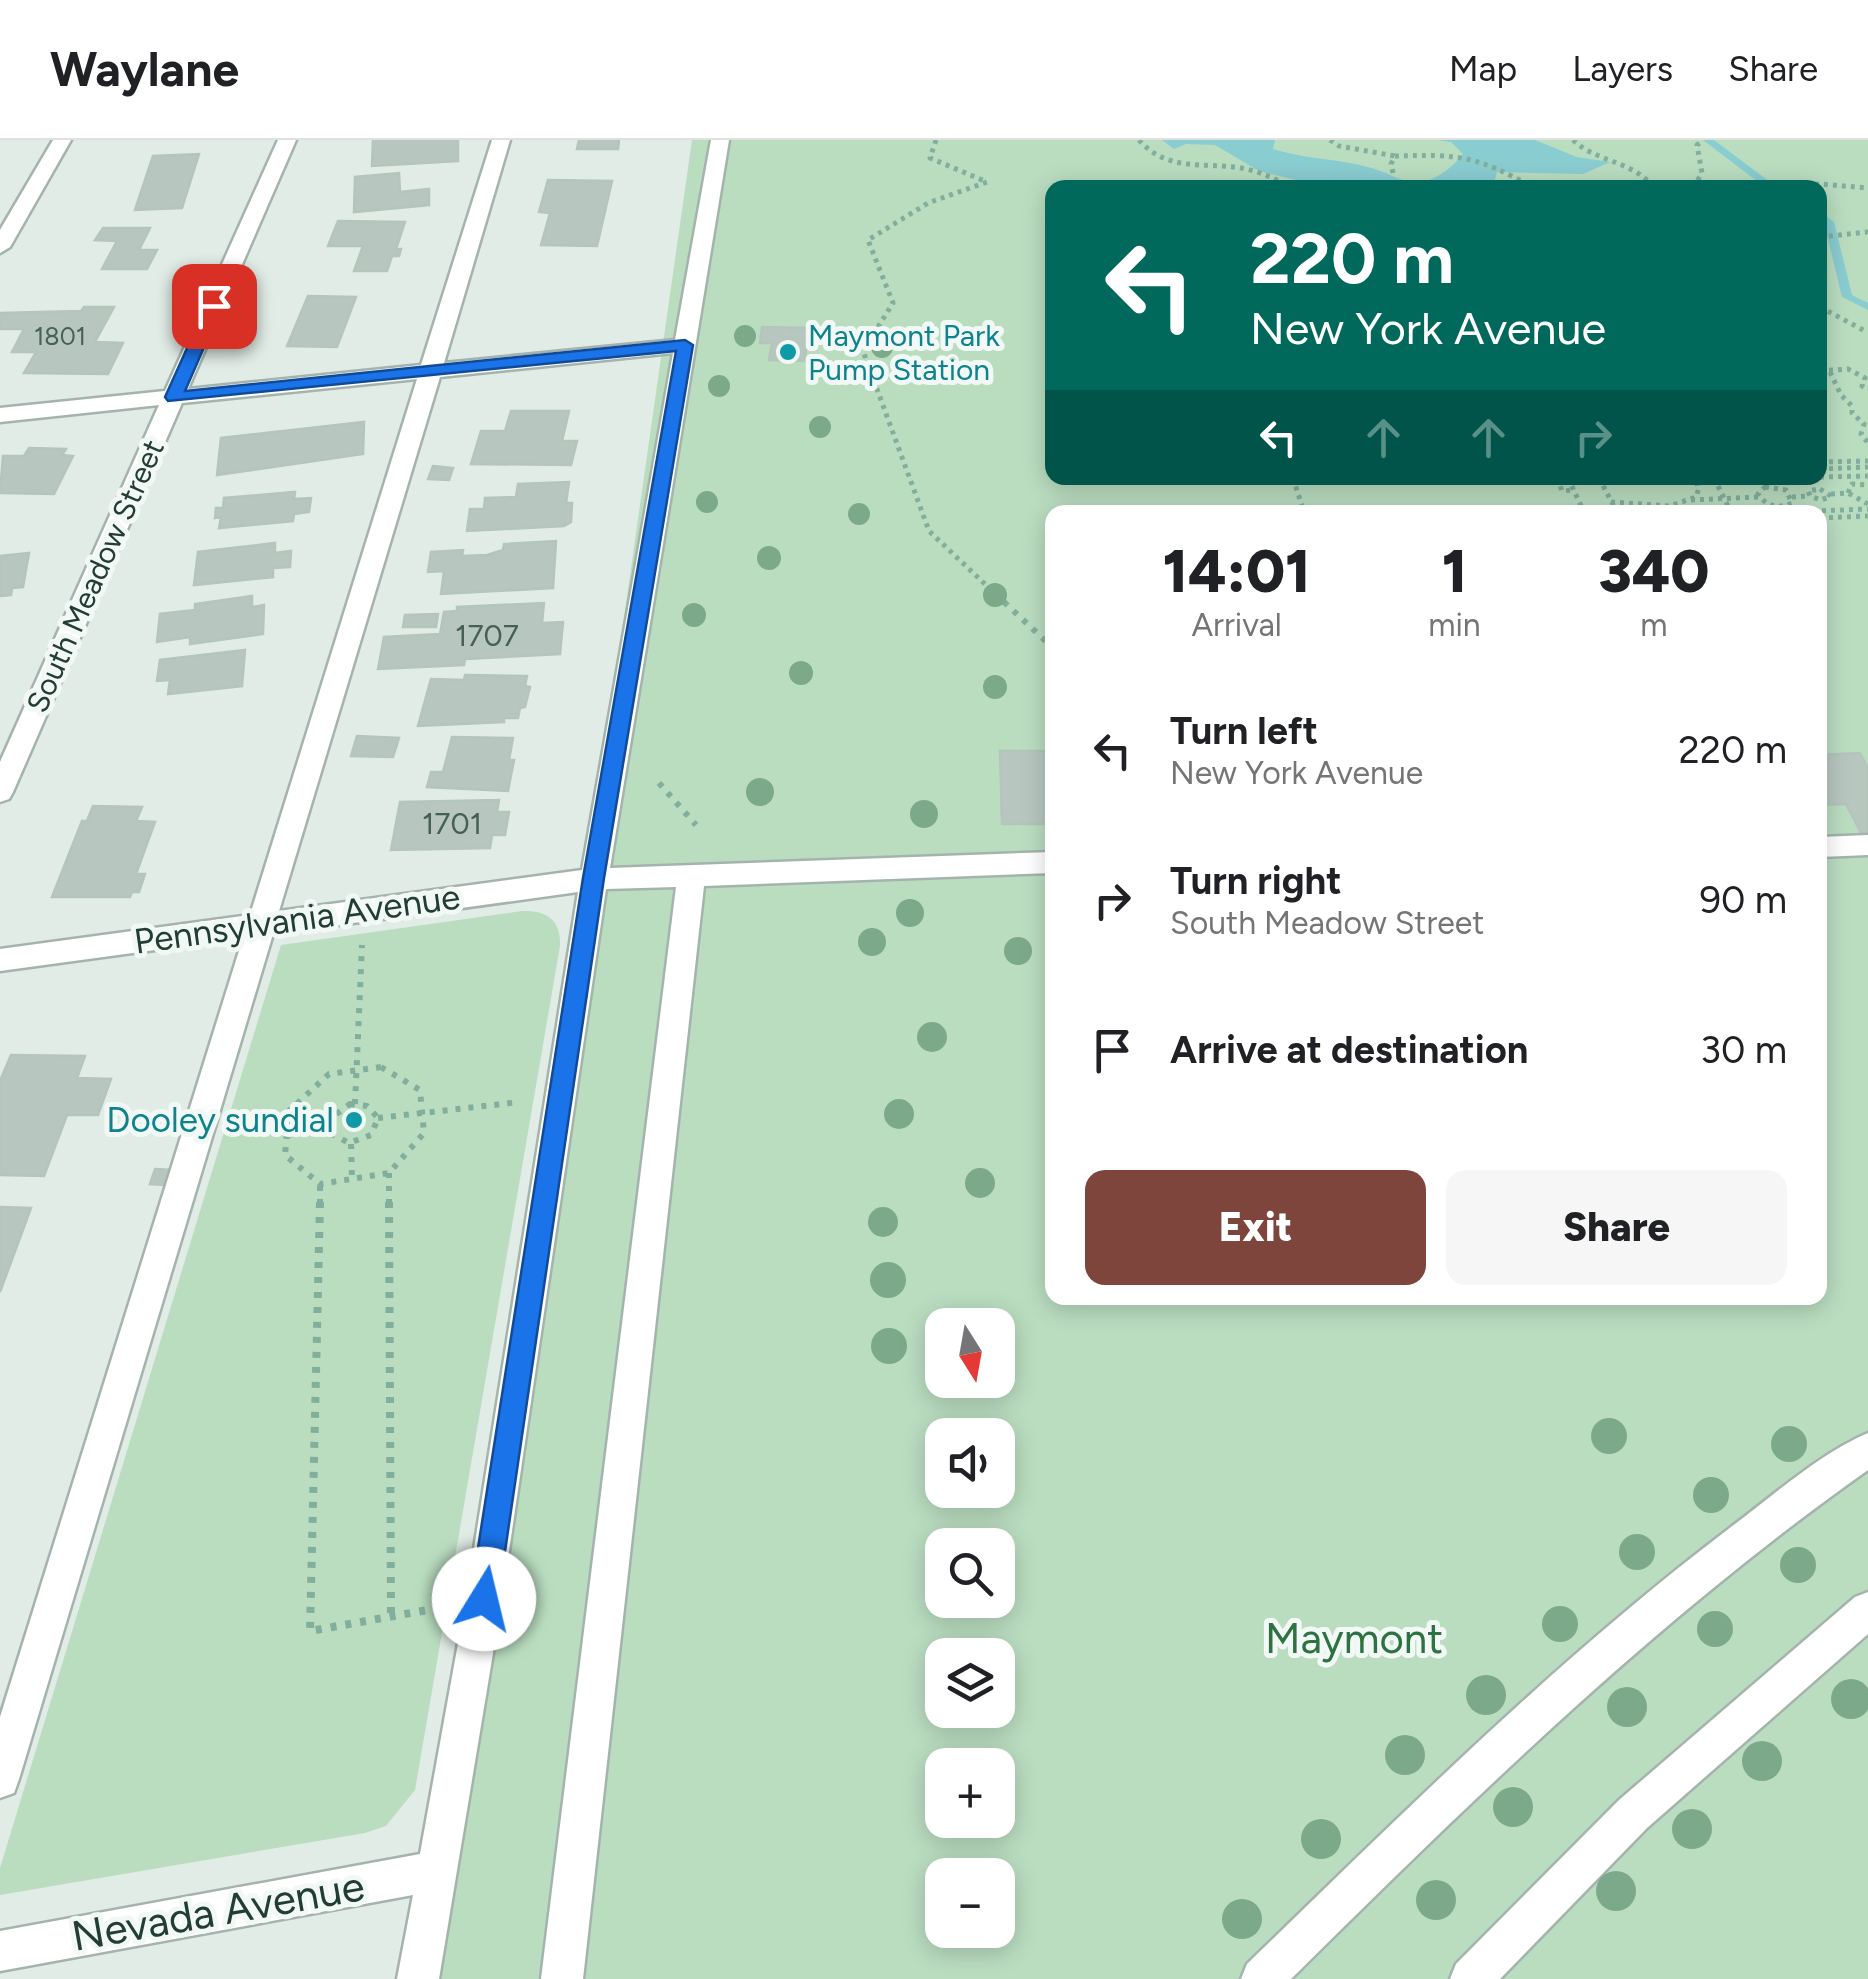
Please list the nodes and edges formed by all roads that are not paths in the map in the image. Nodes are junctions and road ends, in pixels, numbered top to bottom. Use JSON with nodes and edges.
{"nodes":[{"id":1,"x":62,"y":140,"type":"edge"},
{"id":2,"x":287,"y":140,"type":"edge"},
{"id":3,"x":501,"y":140,"type":"edge"},
{"id":4,"x":720,"y":140,"type":"edge"},
{"id":5,"x":0,"y":248,"type":"edge"},
{"id":6,"x":685,"y":345,"type":"junction"},
{"id":7,"x":430,"y":371,"type":"junction"},
{"id":8,"x":174,"y":397,"type":"junction"},
{"id":9,"x":0,"y":415,"type":"edge"},
{"id":10,"x":0,"y":792,"type":"edge"},
{"id":11,"x":1868,"y":845,"type":"edge"},
{"id":12,"x":1827,"y":847,"type":"edge"},
{"id":13,"x":1045,"y":862,"type":"edge"},
{"id":14,"x":692,"y":875,"type":"junction"},
{"id":15,"x":594,"y":878,"type":"junction"},
{"id":16,"x":261,"y":924,"type":"junction"},
{"id":17,"x":0,"y":960,"type":"edge"},
{"id":18,"x":1868,"y":1450,"type":"edge"},
{"id":19,"x":1868,"y":1610,"type":"edge"},
{"id":20,"x":0,"y":1780,"type":"edge"},
{"id":21,"x":436,"y":1871,"type":"junction"},
{"id":22,"x":0,"y":1951,"type":"edge"},
{"id":23,"x":418,"y":1979,"type":"edge"},
{"id":24,"x":562,"y":1979,"type":"edge"},
{"id":25,"x":1262,"y":1979,"type":"edge"},
{"id":26,"x":1471,"y":1979,"type":"edge"}],
"edges":[{"from":1,"to":5,"type":"street"},
{"from":2,"to":8,"type":"street","name":"South Meadow Street"},
{"from":3,"to":7,"type":"street"},
{"from":4,"to":6,"type":"street"},
{"from":6,"to":7,"type":"street"},
{"from":6,"to":15,"type":"street"},
{"from":7,"to":8,"type":"street"},
{"from":7,"to":16,"type":"street"},
{"from":8,"to":9,"type":"street"},
{"from":8,"to":10,"type":"street","name":"South Meadow Street"},
{"from":11,"to":12,"type":"street"},
{"from":13,"to":14,"type":"street","name":"Pennsylvania Avenue"},
{"from":14,"to":15,"type":"street","name":"Pennsylvania Avenue"},
{"from":14,"to":24,"type":"street"},
{"from":15,"to":16,"type":"street","name":"Pennsylvania Avenue"},
{"from":15,"to":21,"type":"street"},
{"from":16,"to":17,"type":"street","name":"Pennsylvania Avenue"},
{"from":16,"to":20,"type":"street"},
{"from":18,"to":25,"type":"street"},
{"from":19,"to":26,"type":"street"},
{"from":21,"to":22,"type":"street","name":"Nevada Avenue"},
{"from":21,"to":23,"type":"street"}]}
